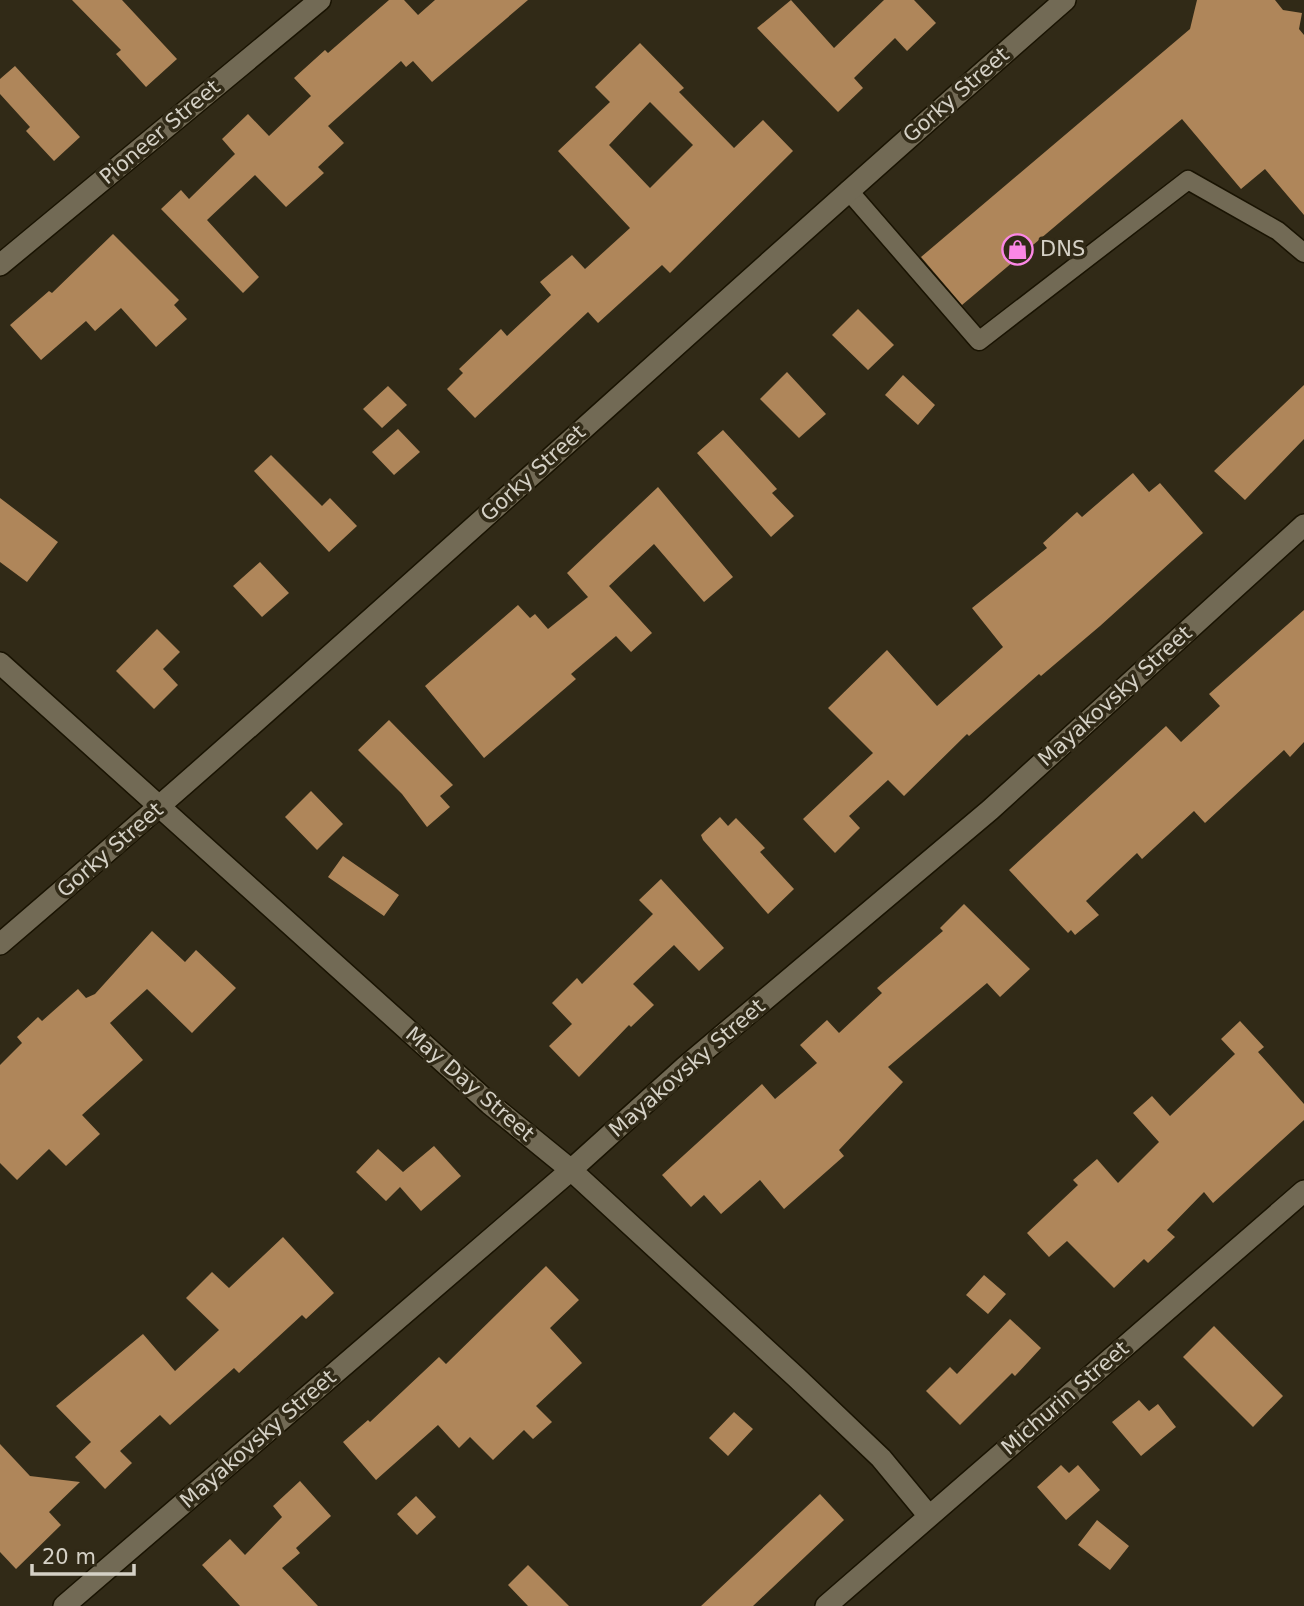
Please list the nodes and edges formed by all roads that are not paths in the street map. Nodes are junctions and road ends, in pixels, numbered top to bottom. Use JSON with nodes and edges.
{"nodes":[{"id":1,"x":320,"y":0,"type":"edge"},
{"id":2,"x":1065,"y":0,"type":"edge"},
{"id":3,"x":848,"y":190,"type":"junction"},
{"id":4,"x":1304,"y":253,"type":"edge"},
{"id":5,"x":0,"y":265,"type":"edge"},
{"id":6,"x":1304,"y":525,"type":"edge"},
{"id":7,"x":0,"y":663,"type":"edge"},
{"id":8,"x":161,"y":806,"type":"junction"},
{"id":9,"x":0,"y":944,"type":"edge"},
{"id":10,"x":571,"y":1170,"type":"junction"},
{"id":11,"x":1304,"y":1191,"type":"edge"},
{"id":12,"x":929,"y":1516,"type":"junction"},
{"id":13,"x":64,"y":1606,"type":"edge"},
{"id":14,"x":826,"y":1606,"type":"edge"}],
"edges":[{"from":1,"to":5,"type":"street","name":"Pioneer Street"},
{"from":2,"to":3,"type":"street","name":"Gorky Street"},
{"from":3,"to":4,"type":"lane"},
{"from":3,"to":8,"type":"street","name":"Gorky Street"},
{"from":6,"to":10,"type":"street","name":"Mayakovsky Street"},
{"from":7,"to":8,"type":"street","name":"May Day Street"},
{"from":8,"to":9,"type":"street","name":"Gorky Street"},
{"from":8,"to":10,"type":"street","name":"May Day Street"},
{"from":10,"to":12,"type":"street","name":"May Day Street"},
{"from":10,"to":13,"type":"street","name":"Mayakovsky Street"},
{"from":11,"to":12,"type":"street","name":"Michurin Street"},
{"from":12,"to":14,"type":"street","name":"Michurin Street"}]}
